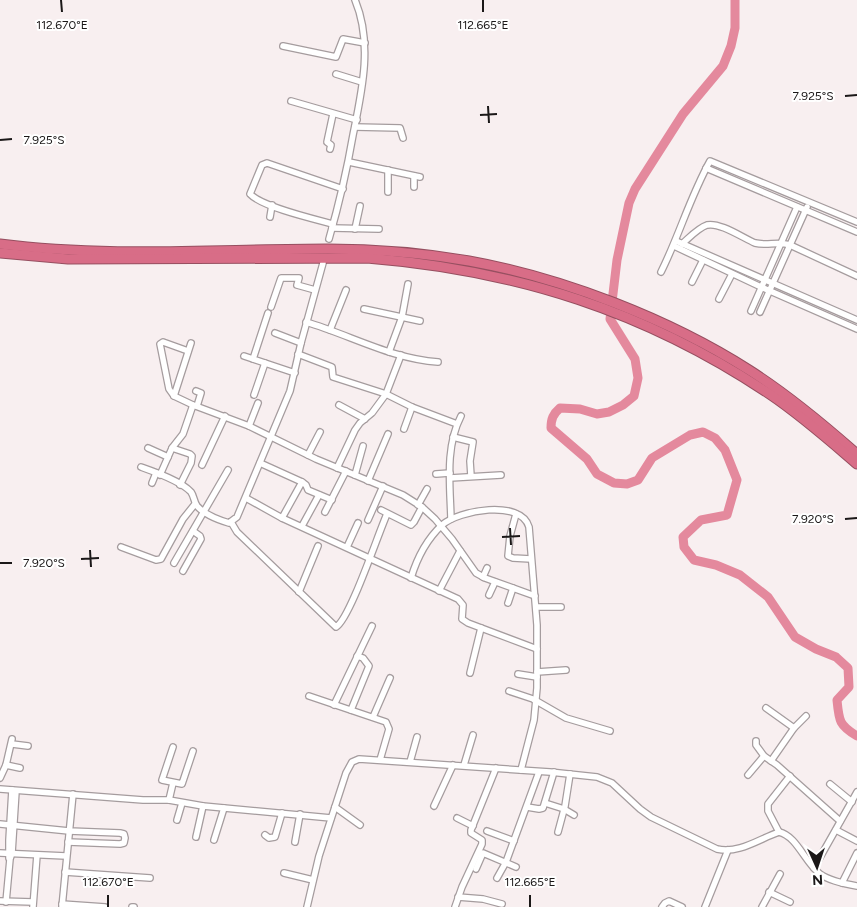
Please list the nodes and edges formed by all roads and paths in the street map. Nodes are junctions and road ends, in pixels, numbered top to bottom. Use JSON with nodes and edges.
{"nodes":[{"id":1,"x":356,"y":0,"type":"edge"},
{"id":2,"x":365,"y":43,"type":"junction"},
{"id":3,"x":283,"y":46,"type":"dead end"},
{"id":4,"x":336,"y":74,"type":"dead end"},
{"id":5,"x":362,"y":82,"type":"junction"},
{"id":6,"x":291,"y":101,"type":"dead end"},
{"id":7,"x":332,"y":114,"type":"junction"},
{"id":8,"x":356,"y":123,"type":"junction"},
{"id":9,"x":403,"y":138,"type":"dead end"},
{"id":10,"x":330,"y":149,"type":"dead end"},
{"id":11,"x":349,"y":162,"type":"junction"},
{"id":12,"x":706,"y":168,"type":"junction"},
{"id":13,"x":388,"y":170,"type":"junction"},
{"id":14,"x":414,"y":187,"type":"dead end"},
{"id":15,"x":343,"y":189,"type":"junction"},
{"id":16,"x":388,"y":192,"type":"dead end"},
{"id":17,"x":809,"y":202,"type":"junction"},
{"id":18,"x":272,"y":205,"type":"junction"},
{"id":19,"x":360,"y":206,"type":"dead end"},
{"id":20,"x":797,"y":207,"type":"junction"},
{"id":21,"x":806,"y":210,"type":"junction"},
{"id":22,"x":270,"y":217,"type":"dead end"},
{"id":23,"x":857,"y":222,"type":"edge"},
{"id":24,"x":333,"y":226,"type":"junction"},
{"id":25,"x":355,"y":229,"type":"junction"},
{"id":26,"x":378,"y":229,"type":"dead end"},
{"id":27,"x":857,"y":232,"type":"edge"},
{"id":28,"x":329,"y":239,"type":"dead end"},
{"id":29,"x":781,"y":242,"type":"junction"},
{"id":30,"x":678,"y":243,"type":"junction"},
{"id":31,"x":0,"y":244,"type":"edge"},
{"id":32,"x":790,"y":245,"type":"junction"},
{"id":33,"x":0,"y":253,"type":"edge"},
{"id":34,"x":702,"y":260,"type":"junction"},
{"id":35,"x":323,"y":263,"type":"dead end"},
{"id":36,"x":661,"y":272,"type":"dead end"},
{"id":37,"x":732,"y":274,"type":"junction"},
{"id":38,"x":857,"y":276,"type":"edge"},
{"id":39,"x":765,"y":279,"type":"junction"},
{"id":40,"x":692,"y":282,"type":"dead end"},
{"id":41,"x":408,"y":284,"type":"dead end"},
{"id":42,"x":774,"y":284,"type":"junction"},
{"id":43,"x":761,"y":287,"type":"junction"},
{"id":44,"x":315,"y":290,"type":"junction"},
{"id":45,"x":346,"y":290,"type":"dead end"},
{"id":46,"x":770,"y":291,"type":"junction"},
{"id":47,"x":574,"y":293,"type":"junction"},
{"id":48,"x":719,"y":299,"type":"dead end"},
{"id":49,"x":271,"y":307,"type":"dead end"},
{"id":50,"x":364,"y":309,"type":"dead end"},
{"id":51,"x":751,"y":311,"type":"dead end"},
{"id":52,"x":760,"y":312,"type":"dead end"},
{"id":53,"x":268,"y":313,"type":"dead end"},
{"id":54,"x":402,"y":317,"type":"junction"},
{"id":55,"x":420,"y":320,"type":"dead end"},
{"id":56,"x":857,"y":320,"type":"edge"},
{"id":57,"x":306,"y":322,"type":"junction"},
{"id":58,"x":649,"y":322,"type":"junction"},
{"id":59,"x":857,"y":329,"type":"edge"},
{"id":60,"x":330,"y":330,"type":"junction"},
{"id":61,"x":274,"y":333,"type":"dead end"},
{"id":62,"x":191,"y":343,"type":"dead end"},
{"id":63,"x":301,"y":343,"type":"junction"},
{"id":64,"x":188,"y":351,"type":"junction"},
{"id":65,"x":390,"y":352,"type":"junction"},
{"id":66,"x":298,"y":354,"type":"junction"},
{"id":67,"x":401,"y":355,"type":"junction"},
{"id":68,"x":244,"y":356,"type":"dead end"},
{"id":69,"x":253,"y":359,"type":"junction"},
{"id":70,"x":438,"y":362,"type":"dead end"},
{"id":71,"x":264,"y":363,"type":"junction"},
{"id":72,"x":294,"y":373,"type":"junction"},
{"id":73,"x":196,"y":391,"type":"dead end"},
{"id":74,"x":254,"y":394,"type":"dead end"},
{"id":75,"x":386,"y":394,"type":"junction"},
{"id":76,"x":174,"y":396,"type":"junction"},
{"id":77,"x":258,"y":403,"type":"dead end"},
{"id":78,"x":339,"y":405,"type":"dead end"},
{"id":79,"x":195,"y":406,"type":"junction"},
{"id":80,"x":412,"y":407,"type":"junction"},
{"id":81,"x":225,"y":416,"type":"junction"},
{"id":82,"x":461,"y":416,"type":"dead end"},
{"id":83,"x":365,"y":418,"type":"junction"},
{"id":84,"x":457,"y":424,"type":"junction"},
{"id":85,"x":249,"y":426,"type":"junction"},
{"id":86,"x":404,"y":428,"type":"dead end"},
{"id":87,"x":320,"y":432,"type":"dead end"},
{"id":88,"x":388,"y":434,"type":"dead end"},
{"id":89,"x":272,"y":437,"type":"junction"},
{"id":90,"x":453,"y":437,"type":"junction"},
{"id":91,"x":362,"y":446,"type":"dead end"},
{"id":92,"x":148,"y":448,"type":"dead end"},
{"id":93,"x":172,"y":448,"type":"junction"},
{"id":94,"x":857,"y":454,"type":"edge"},
{"id":95,"x":308,"y":455,"type":"junction"},
{"id":96,"x":168,"y":456,"type":"junction"},
{"id":97,"x":260,"y":463,"type":"junction"},
{"id":98,"x":857,"y":464,"type":"edge"},
{"id":99,"x":202,"y":465,"type":"dead end"},
{"id":100,"x":141,"y":467,"type":"dead end"},
{"id":101,"x":337,"y":468,"type":"junction"},
{"id":102,"x":228,"y":470,"type":"dead end"},
{"id":103,"x":346,"y":472,"type":"junction"},
{"id":104,"x":158,"y":474,"type":"junction"},
{"id":105,"x":436,"y":474,"type":"dead end"},
{"id":106,"x":355,"y":475,"type":"junction"},
{"id":107,"x":450,"y":475,"type":"junction"},
{"id":108,"x":501,"y":475,"type":"dead end"},
{"id":109,"x":471,"y":476,"type":"junction"},
{"id":110,"x":368,"y":481,"type":"junction"},
{"id":111,"x":302,"y":482,"type":"junction"},
{"id":112,"x":152,"y":483,"type":"dead end"},
{"id":113,"x":180,"y":484,"type":"junction"},
{"id":114,"x":383,"y":486,"type":"junction"},
{"id":115,"x":427,"y":489,"type":"dead end"},
{"id":116,"x":319,"y":495,"type":"junction"},
{"id":117,"x":246,"y":498,"type":"junction"},
{"id":118,"x":332,"y":500,"type":"junction"},
{"id":119,"x":195,"y":504,"type":"junction"},
{"id":120,"x":420,"y":506,"type":"junction"},
{"id":121,"x":381,"y":510,"type":"dead end"},
{"id":122,"x":204,"y":511,"type":"junction"},
{"id":123,"x":325,"y":512,"type":"dead end"},
{"id":124,"x":387,"y":514,"type":"junction"},
{"id":125,"x":516,"y":514,"type":"junction"},
{"id":126,"x":282,"y":518,"type":"junction"},
{"id":127,"x":451,"y":518,"type":"junction"},
{"id":128,"x":368,"y":520,"type":"dead end"},
{"id":129,"x":231,"y":522,"type":"junction"},
{"id":130,"x":358,"y":523,"type":"dead end"},
{"id":131,"x":302,"y":526,"type":"junction"},
{"id":132,"x":441,"y":526,"type":"junction"},
{"id":133,"x":192,"y":531,"type":"junction"},
{"id":134,"x":318,"y":546,"type":"dead end"},
{"id":135,"x":347,"y":547,"type":"junction"},
{"id":136,"x":121,"y":548,"type":"dead end"},
{"id":137,"x":460,"y":551,"type":"junction"},
{"id":138,"x":370,"y":558,"type":"junction"},
{"id":139,"x":531,"y":559,"type":"junction"},
{"id":140,"x":174,"y":563,"type":"dead end"},
{"id":141,"x":487,"y":568,"type":"dead end"},
{"id":142,"x":183,"y":571,"type":"dead end"},
{"id":143,"x":483,"y":577,"type":"junction"},
{"id":144,"x":411,"y":578,"type":"junction"},
{"id":145,"x":495,"y":582,"type":"junction"},
{"id":146,"x":512,"y":588,"type":"junction"},
{"id":147,"x":439,"y":591,"type":"junction"},
{"id":148,"x":299,"y":592,"type":"junction"},
{"id":149,"x":489,"y":596,"type":"dead end"},
{"id":150,"x":535,"y":596,"type":"junction"},
{"id":151,"x":508,"y":603,"type":"dead end"},
{"id":152,"x":536,"y":607,"type":"junction"},
{"id":153,"x":561,"y":608,"type":"dead end"},
{"id":154,"x":372,"y":626,"type":"dead end"},
{"id":155,"x":481,"y":628,"type":"junction"},
{"id":156,"x":538,"y":649,"type":"junction"},
{"id":157,"x":357,"y":656,"type":"junction"},
{"id":158,"x":566,"y":670,"type":"dead end"},
{"id":159,"x":470,"y":673,"type":"dead end"},
{"id":160,"x":518,"y":674,"type":"dead end"},
{"id":161,"x":537,"y":675,"type":"junction"},
{"id":162,"x":390,"y":678,"type":"dead end"},
{"id":163,"x":509,"y":691,"type":"dead end"},
{"id":164,"x":309,"y":696,"type":"dead end"},
{"id":165,"x":536,"y":702,"type":"junction"},
{"id":166,"x":334,"y":705,"type":"junction"},
{"id":167,"x":766,"y":708,"type":"dead end"},
{"id":168,"x":351,"y":710,"type":"junction"},
{"id":169,"x":806,"y":716,"type":"dead end"},
{"id":170,"x":373,"y":717,"type":"junction"},
{"id":171,"x":794,"y":728,"type":"junction"},
{"id":172,"x":610,"y":731,"type":"dead end"},
{"id":173,"x":473,"y":736,"type":"dead end"},
{"id":174,"x":417,"y":737,"type":"dead end"},
{"id":175,"x":756,"y":741,"type":"dead end"},
{"id":176,"x":28,"y":746,"type":"dead end"},
{"id":177,"x":172,"y":747,"type":"dead end"},
{"id":178,"x":193,"y":751,"type":"dead end"},
{"id":179,"x":764,"y":756,"type":"junction"},
{"id":180,"x":380,"y":760,"type":"junction"},
{"id":181,"x":771,"y":761,"type":"junction"},
{"id":182,"x":410,"y":762,"type":"junction"},
{"id":183,"x":6,"y":765,"type":"junction"},
{"id":184,"x":453,"y":765,"type":"junction"},
{"id":185,"x":464,"y":765,"type":"junction"},
{"id":186,"x":20,"y":768,"type":"dead end"},
{"id":187,"x":496,"y":768,"type":"junction"},
{"id":188,"x":521,"y":770,"type":"junction"},
{"id":189,"x":538,"y":772,"type":"junction"},
{"id":190,"x":554,"y":772,"type":"junction"},
{"id":191,"x":570,"y":774,"type":"junction"},
{"id":192,"x":748,"y":775,"type":"dead end"},
{"id":193,"x":790,"y":776,"type":"junction"},
{"id":194,"x":0,"y":778,"type":"edge"},
{"id":195,"x":173,"y":783,"type":"junction"},
{"id":196,"x":830,"y":784,"type":"dead end"},
{"id":197,"x":0,"y":789,"type":"edge"},
{"id":198,"x":14,"y":790,"type":"junction"},
{"id":199,"x":857,"y":792,"type":"edge"},
{"id":200,"x":73,"y":794,"type":"junction"},
{"id":201,"x":170,"y":800,"type":"junction"},
{"id":202,"x":852,"y":802,"type":"junction"},
{"id":203,"x":182,"y":803,"type":"junction"},
{"id":204,"x":545,"y":803,"type":"junction"},
{"id":205,"x":203,"y":806,"type":"junction"},
{"id":206,"x":434,"y":806,"type":"dead end"},
{"id":207,"x":335,"y":807,"type":"junction"},
{"id":208,"x":527,"y":807,"type":"junction"},
{"id":209,"x":224,"y":808,"type":"junction"},
{"id":210,"x":564,"y":809,"type":"junction"},
{"id":211,"x":282,"y":813,"type":"junction"},
{"id":212,"x":300,"y":814,"type":"junction"},
{"id":213,"x":574,"y":815,"type":"dead end"},
{"id":214,"x":331,"y":818,"type":"junction"},
{"id":215,"x":457,"y":818,"type":"dead end"},
{"id":216,"x":177,"y":820,"type":"dead end"},
{"id":217,"x":840,"y":821,"type":"junction"},
{"id":218,"x":0,"y":824,"type":"edge"},
{"id":219,"x":12,"y":825,"type":"junction"},
{"id":220,"x":360,"y":826,"type":"dead end"},
{"id":221,"x":473,"y":826,"type":"junction"},
{"id":222,"x":836,"y":830,"type":"junction"},
{"id":223,"x":69,"y":831,"type":"junction"},
{"id":224,"x":487,"y":831,"type":"dead end"},
{"id":225,"x":558,"y":832,"type":"dead end"},
{"id":226,"x":779,"y":832,"type":"junction"},
{"id":227,"x":265,"y":835,"type":"dead end"},
{"id":228,"x":196,"y":837,"type":"dead end"},
{"id":229,"x":214,"y":840,"type":"dead end"},
{"id":230,"x":514,"y":840,"type":"junction"},
{"id":231,"x":857,"y":841,"type":"edge"},
{"id":232,"x":68,"y":842,"type":"junction"},
{"id":233,"x":295,"y":842,"type":"dead end"},
{"id":234,"x":728,"y":850,"type":"junction"},
{"id":235,"x":0,"y":853,"type":"edge"},
{"id":236,"x":857,"y":853,"type":"edge"},
{"id":237,"x":10,"y":855,"type":"junction"},
{"id":238,"x":37,"y":855,"type":"junction"},
{"id":239,"x":66,"y":856,"type":"junction"},
{"id":240,"x":506,"y":862,"type":"junction"},
{"id":241,"x":516,"y":867,"type":"dead end"},
{"id":242,"x":814,"y":868,"type":"junction"},
{"id":243,"x":476,"y":869,"type":"dead end"},
{"id":244,"x":65,"y":872,"type":"junction"},
{"id":245,"x":284,"y":873,"type":"dead end"},
{"id":246,"x":780,"y":874,"type":"dead end"},
{"id":247,"x":150,"y":878,"type":"dead end"},
{"id":248,"x":497,"y":878,"type":"dead end"},
{"id":249,"x":313,"y":880,"type":"junction"},
{"id":250,"x":842,"y":883,"type":"junction"},
{"id":251,"x":857,"y":886,"type":"edge"},
{"id":252,"x":769,"y":892,"type":"junction"},
{"id":253,"x":458,"y":897,"type":"junction"},
{"id":254,"x":790,"y":902,"type":"dead end"},
{"id":255,"x":6,"y":903,"type":"edge"},
{"id":256,"x":502,"y":904,"type":"dead end"},
{"id":257,"x":33,"y":905,"type":"edge"},
{"id":258,"x":62,"y":905,"type":"edge"},
{"id":259,"x":105,"y":907,"type":"edge"},
{"id":260,"x":306,"y":907,"type":"edge"},
{"id":261,"x":455,"y":907,"type":"edge"},
{"id":262,"x":662,"y":907,"type":"edge"},
{"id":263,"x":682,"y":907,"type":"edge"},
{"id":264,"x":705,"y":907,"type":"edge"},
{"id":265,"x":762,"y":907,"type":"edge"}],
"edges":[{"from":1,"to":2,"type":"street"},
{"from":2,"to":3,"type":"street"},
{"from":2,"to":5,"type":"street"},
{"from":4,"to":5,"type":"street"},
{"from":5,"to":8,"type":"street"},
{"from":6,"to":7,"type":"street"},
{"from":7,"to":8,"type":"street"},
{"from":7,"to":10,"type":"street"},
{"from":8,"to":9,"type":"street"},
{"from":8,"to":11,"type":"street"},
{"from":11,"to":13,"type":"street"},
{"from":11,"to":15,"type":"street"},
{"from":12,"to":17,"type":"street"},
{"from":12,"to":20,"type":"street"},
{"from":12,"to":30,"type":"street"},
{"from":13,"to":14,"type":"street"},
{"from":13,"to":16,"type":"street"},
{"from":15,"to":18,"type":"street"},
{"from":15,"to":24,"type":"street"},
{"from":17,"to":21,"type":"street"},
{"from":17,"to":23,"type":"street"},
{"from":18,"to":22,"type":"street"},
{"from":18,"to":24,"type":"street"},
{"from":19,"to":25,"type":"street"},
{"from":20,"to":21,"type":"street"},
{"from":20,"to":29,"type":"street"},
{"from":21,"to":27,"type":"street"},
{"from":21,"to":32,"type":"street"},
{"from":24,"to":25,"type":"street"},
{"from":24,"to":28,"type":"street"},
{"from":25,"to":26,"type":"street"},
{"from":29,"to":30,"type":"street"},
{"from":29,"to":32,"type":"street"},
{"from":29,"to":39,"type":"street"},
{"from":30,"to":34,"type":"street"},
{"from":30,"to":36,"type":"street"},
{"from":30,"to":39,"type":"street"},
{"from":31,"to":47,"type":"highway"},
{"from":32,"to":38,"type":"street"},
{"from":32,"to":42,"type":"street"},
{"from":33,"to":47,"type":"highway"},
{"from":34,"to":37,"type":"street"},
{"from":34,"to":40,"type":"street"},
{"from":35,"to":44,"type":"street"},
{"from":37,"to":43,"type":"street"},
{"from":37,"to":48,"type":"street"},
{"from":39,"to":42,"type":"street"},
{"from":39,"to":43,"type":"street"},
{"from":41,"to":54,"type":"street"},
{"from":42,"to":46,"type":"street"},
{"from":42,"to":56,"type":"street"},
{"from":43,"to":46,"type":"street"},
{"from":43,"to":51,"type":"street"},
{"from":44,"to":49,"type":"street"},
{"from":44,"to":57,"type":"street"},
{"from":45,"to":60,"type":"street"},
{"from":46,"to":52,"type":"street"},
{"from":46,"to":59,"type":"street"},
{"from":47,"to":58,"type":"highway"},
{"from":50,"to":54,"type":"street"},
{"from":53,"to":69,"type":"street"},
{"from":54,"to":55,"type":"street"},
{"from":54,"to":65,"type":"street"},
{"from":57,"to":60,"type":"street"},
{"from":57,"to":63,"type":"street"},
{"from":58,"to":94,"type":"highway"},
{"from":58,"to":98,"type":"highway"},
{"from":60,"to":65,"type":"street"},
{"from":61,"to":63,"type":"street"},
{"from":62,"to":64,"type":"street"},
{"from":63,"to":66,"type":"street"},
{"from":64,"to":76,"type":"street"},
{"from":64,"to":76,"type":"street"},
{"from":65,"to":67,"type":"street"},
{"from":66,"to":72,"type":"street"},
{"from":66,"to":75,"type":"street"},
{"from":67,"to":70,"type":"street"},
{"from":67,"to":75,"type":"street"},
{"from":68,"to":69,"type":"street"},
{"from":69,"to":71,"type":"street"},
{"from":71,"to":72,"type":"street"},
{"from":71,"to":74,"type":"street"},
{"from":72,"to":89,"type":"street"},
{"from":73,"to":79,"type":"street"},
{"from":75,"to":80,"type":"street"},
{"from":75,"to":83,"type":"street"},
{"from":76,"to":79,"type":"street"},
{"from":77,"to":85,"type":"street"},
{"from":78,"to":83,"type":"street"},
{"from":79,"to":81,"type":"street"},
{"from":79,"to":93,"type":"street"},
{"from":80,"to":84,"type":"street"},
{"from":80,"to":86,"type":"street"},
{"from":81,"to":85,"type":"street"},
{"from":81,"to":99,"type":"street"},
{"from":82,"to":84,"type":"street"},
{"from":83,"to":101,"type":"street"},
{"from":84,"to":90,"type":"street"},
{"from":85,"to":89,"type":"street"},
{"from":87,"to":95,"type":"street"},
{"from":88,"to":110,"type":"street"},
{"from":89,"to":95,"type":"street"},
{"from":89,"to":97,"type":"street"},
{"from":90,"to":107,"type":"street"},
{"from":90,"to":109,"type":"street"},
{"from":91,"to":106,"type":"street"},
{"from":92,"to":96,"type":"street"},
{"from":93,"to":96,"type":"street"},
{"from":93,"to":113,"type":"street"},
{"from":95,"to":101,"type":"street"},
{"from":96,"to":104,"type":"street"},
{"from":97,"to":111,"type":"street"},
{"from":97,"to":117,"type":"street"},
{"from":100,"to":104,"type":"street"},
{"from":101,"to":103,"type":"street"},
{"from":102,"to":122,"type":"street"},
{"from":103,"to":106,"type":"street"},
{"from":103,"to":118,"type":"street"},
{"from":104,"to":112,"type":"street"},
{"from":104,"to":113,"type":"street"},
{"from":105,"to":107,"type":"street"},
{"from":106,"to":110,"type":"street"},
{"from":107,"to":109,"type":"street"},
{"from":107,"to":127,"type":"street"},
{"from":108,"to":109,"type":"street"},
{"from":110,"to":114,"type":"street"},
{"from":111,"to":116,"type":"street"},
{"from":111,"to":126,"type":"street"},
{"from":113,"to":119,"type":"street"},
{"from":114,"to":120,"type":"street"},
{"from":114,"to":128,"type":"street"},
{"from":115,"to":120,"type":"street"},
{"from":116,"to":118,"type":"street"},
{"from":116,"to":131,"type":"street"},
{"from":117,"to":126,"type":"street"},
{"from":117,"to":129,"type":"street"},
{"from":118,"to":123,"type":"street"},
{"from":119,"to":122,"type":"street"},
{"from":119,"to":136,"type":"street"},
{"from":120,"to":124,"type":"street"},
{"from":120,"to":132,"type":"street"},
{"from":121,"to":124,"type":"street"},
{"from":122,"to":129,"type":"street"},
{"from":122,"to":133,"type":"street"},
{"from":124,"to":138,"type":"street"},
{"from":125,"to":127,"type":"street"},
{"from":125,"to":139,"type":"street"},
{"from":125,"to":139,"type":"street"},
{"from":126,"to":131,"type":"street"},
{"from":127,"to":132,"type":"street"},
{"from":129,"to":148,"type":"street"},
{"from":130,"to":135,"type":"street"},
{"from":131,"to":135,"type":"street"},
{"from":132,"to":137,"type":"street"},
{"from":132,"to":144,"type":"street"},
{"from":133,"to":140,"type":"street"},
{"from":133,"to":142,"type":"street"},
{"from":134,"to":148,"type":"street"},
{"from":135,"to":138,"type":"street"},
{"from":137,"to":143,"type":"street"},
{"from":137,"to":147,"type":"street"},
{"from":138,"to":144,"type":"street"},
{"from":138,"to":148,"type":"street"},
{"from":139,"to":150,"type":"street"},
{"from":141,"to":143,"type":"street"},
{"from":143,"to":145,"type":"street"},
{"from":144,"to":147,"type":"street"},
{"from":145,"to":146,"type":"street"},
{"from":145,"to":149,"type":"street"},
{"from":146,"to":150,"type":"street"},
{"from":146,"to":151,"type":"street"},
{"from":147,"to":155,"type":"street"},
{"from":150,"to":152,"type":"street"},
{"from":152,"to":153,"type":"street"},
{"from":152,"to":156,"type":"street"},
{"from":154,"to":157,"type":"street"},
{"from":155,"to":156,"type":"street"},
{"from":155,"to":159,"type":"street"},
{"from":156,"to":161,"type":"street"},
{"from":157,"to":166,"type":"street"},
{"from":157,"to":168,"type":"street"},
{"from":158,"to":161,"type":"street"},
{"from":160,"to":161,"type":"street"},
{"from":161,"to":165,"type":"street"},
{"from":162,"to":170,"type":"street"},
{"from":163,"to":165,"type":"street"},
{"from":164,"to":166,"type":"street"},
{"from":165,"to":172,"type":"street"},
{"from":165,"to":188,"type":"street"},
{"from":166,"to":168,"type":"street"},
{"from":167,"to":171,"type":"street"},
{"from":168,"to":170,"type":"street"},
{"from":169,"to":171,"type":"street"},
{"from":170,"to":180,"type":"street"},
{"from":171,"to":181,"type":"street"},
{"from":173,"to":185,"type":"street"},
{"from":174,"to":182,"type":"street"},
{"from":175,"to":179,"type":"street"},
{"from":176,"to":183,"type":"street"},
{"from":177,"to":195,"type":"street"},
{"from":178,"to":195,"type":"street"},
{"from":179,"to":181,"type":"street"},
{"from":179,"to":192,"type":"street"},
{"from":180,"to":182,"type":"street"},
{"from":180,"to":207,"type":"street"},
{"from":181,"to":193,"type":"street"},
{"from":182,"to":184,"type":"street"},
{"from":183,"to":186,"type":"street"},
{"from":183,"to":194,"type":"street"},
{"from":184,"to":185,"type":"street"},
{"from":184,"to":206,"type":"street"},
{"from":185,"to":187,"type":"street"},
{"from":187,"to":188,"type":"street"},
{"from":187,"to":221,"type":"street"},
{"from":188,"to":189,"type":"street"},
{"from":189,"to":190,"type":"street"},
{"from":189,"to":208,"type":"street"},
{"from":190,"to":191,"type":"street"},
{"from":190,"to":204,"type":"street"},
{"from":191,"to":210,"type":"street"},
{"from":191,"to":234,"type":"street"},
{"from":193,"to":217,"type":"street"},
{"from":193,"to":226,"type":"street"},
{"from":195,"to":201,"type":"street"},
{"from":196,"to":202,"type":"street"},
{"from":197,"to":198,"type":"street"},
{"from":198,"to":200,"type":"street"},
{"from":198,"to":219,"type":"street"},
{"from":199,"to":202,"type":"street"},
{"from":200,"to":201,"type":"street"},
{"from":200,"to":223,"type":"street"},
{"from":201,"to":203,"type":"street"},
{"from":202,"to":217,"type":"street"},
{"from":203,"to":205,"type":"street"},
{"from":203,"to":216,"type":"street"},
{"from":204,"to":208,"type":"street"},
{"from":204,"to":210,"type":"street"},
{"from":205,"to":209,"type":"street"},
{"from":205,"to":228,"type":"street"},
{"from":207,"to":214,"type":"street"},
{"from":207,"to":220,"type":"street"},
{"from":208,"to":230,"type":"street"},
{"from":209,"to":211,"type":"street"},
{"from":209,"to":229,"type":"street"},
{"from":210,"to":213,"type":"street"},
{"from":210,"to":225,"type":"street"},
{"from":211,"to":212,"type":"street"},
{"from":211,"to":227,"type":"street"},
{"from":212,"to":214,"type":"street"},
{"from":212,"to":233,"type":"street"},
{"from":214,"to":249,"type":"street"},
{"from":215,"to":221,"type":"street"},
{"from":217,"to":222,"type":"street"},
{"from":218,"to":219,"type":"street"},
{"from":219,"to":223,"type":"street"},
{"from":219,"to":237,"type":"street"},
{"from":221,"to":253,"type":"street"},
{"from":222,"to":231,"type":"street"},
{"from":222,"to":242,"type":"street"},
{"from":223,"to":232,"type":"street"},
{"from":223,"to":232,"type":"street"},
{"from":224,"to":230,"type":"street"},
{"from":226,"to":234,"type":"street"},
{"from":226,"to":242,"type":"street"},
{"from":230,"to":240,"type":"street"},
{"from":232,"to":239,"type":"street"},
{"from":234,"to":264,"type":"street"},
{"from":235,"to":237,"type":"street"},
{"from":236,"to":250,"type":"street"},
{"from":237,"to":238,"type":"street"},
{"from":237,"to":255,"type":"street"},
{"from":238,"to":239,"type":"street"},
{"from":238,"to":257,"type":"street"},
{"from":239,"to":244,"type":"street"},
{"from":240,"to":241,"type":"street"},
{"from":240,"to":243,"type":"street"},
{"from":240,"to":248,"type":"street"},
{"from":242,"to":250,"type":"street"},
{"from":244,"to":247,"type":"street"},
{"from":244,"to":258,"type":"street"},
{"from":245,"to":249,"type":"street"},
{"from":246,"to":252,"type":"street"},
{"from":249,"to":260,"type":"street"},
{"from":250,"to":251,"type":"street"},
{"from":252,"to":254,"type":"street"},
{"from":252,"to":265,"type":"street"},
{"from":253,"to":256,"type":"street"},
{"from":253,"to":261,"type":"street"},
{"from":255,"to":257,"type":"street"},
{"from":258,"to":259,"type":"street"},
{"from":262,"to":263,"type":"street"}]}
